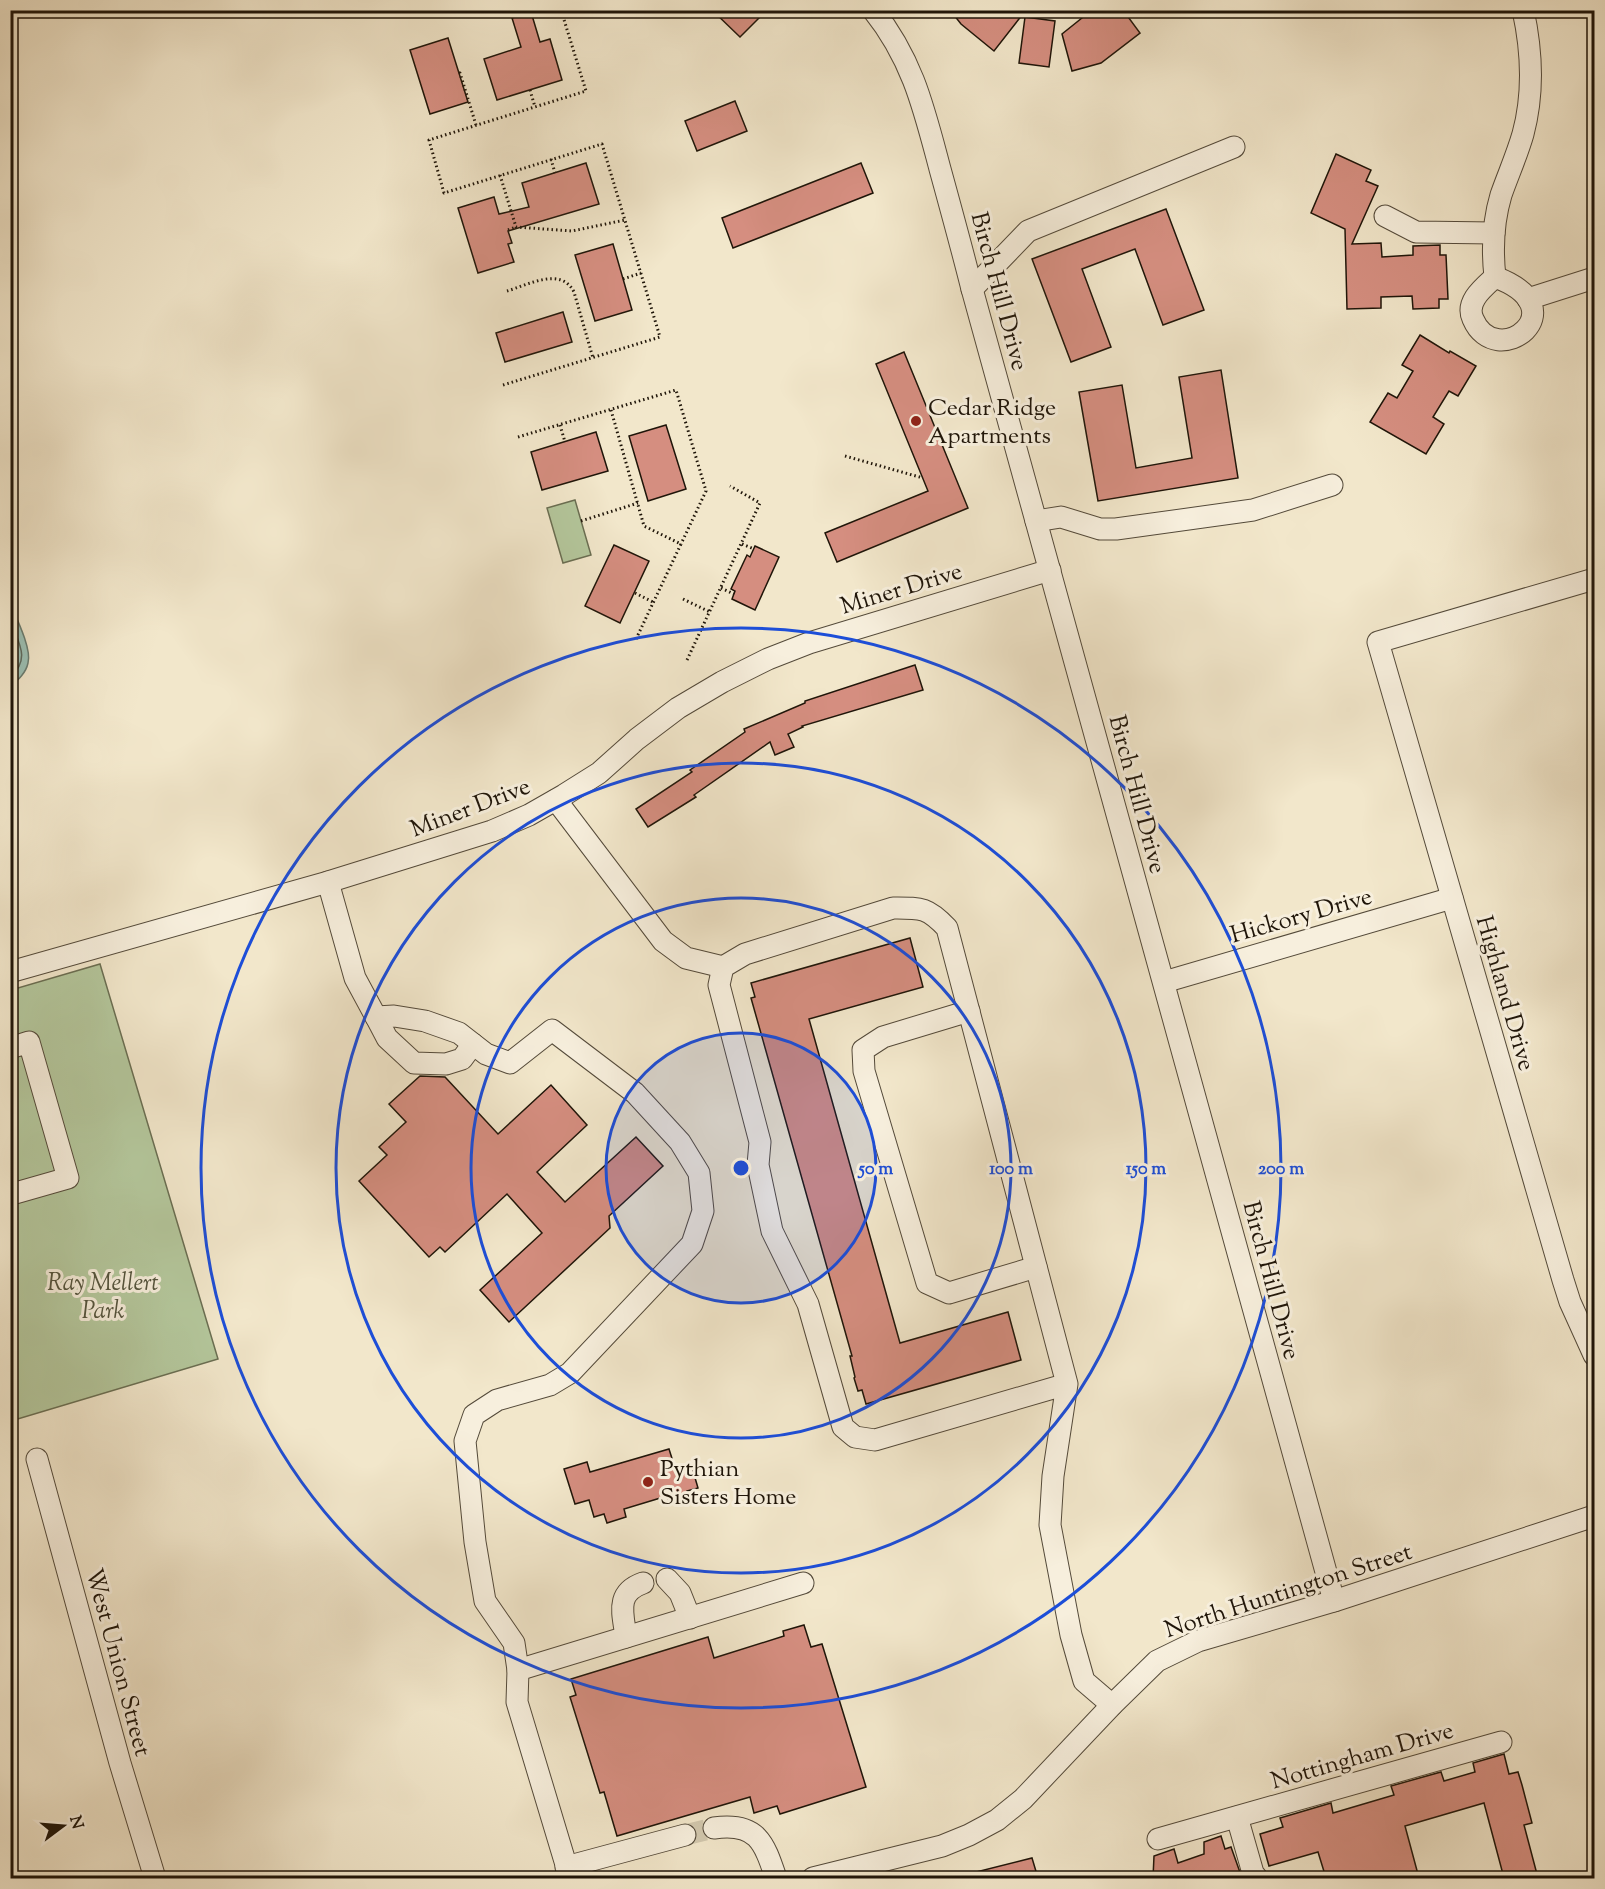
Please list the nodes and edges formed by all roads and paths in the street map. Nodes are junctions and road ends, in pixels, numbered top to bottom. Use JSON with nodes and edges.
{"nodes":[{"id":1,"x":548,"y":10,"type":"edge"},
{"id":2,"x":561,"y":10,"type":"edge"},
{"id":3,"x":873,"y":10,"type":"edge"},
{"id":4,"x":1523,"y":10,"type":"edge"},
{"id":5,"x":532,"y":15,"type":"dead end"},
{"id":6,"x":459,"y":73,"type":"dead end"},
{"id":7,"x":530,"y":90,"type":"dead end"},
{"id":8,"x":535,"y":107,"type":"junction"},
{"id":9,"x":476,"y":125,"type":"junction"},
{"id":10,"x":1234,"y":147,"type":"dead end"},
{"id":11,"x":551,"y":159,"type":"junction"},
{"id":12,"x":555,"y":172,"type":"dead end"},
{"id":13,"x":500,"y":175,"type":"junction"},
{"id":14,"x":1385,"y":216,"type":"dead end"},
{"id":15,"x":624,"y":220,"type":"junction"},
{"id":16,"x":516,"y":227,"type":"junction"},
{"id":17,"x":508,"y":230,"type":"dead end"},
{"id":18,"x":1494,"y":232,"type":"junction"},
{"id":19,"x":640,"y":273,"type":"junction"},
{"id":20,"x":1495,"y":278,"type":"junction"},
{"id":21,"x":1594,"y":278,"type":"edge"},
{"id":22,"x":623,"y":279,"type":"dead end"},
{"id":23,"x":972,"y":289,"type":"junction"},
{"id":24,"x":507,"y":291,"type":"dead end"},
{"id":25,"x":1528,"y":299,"type":"junction"},
{"id":26,"x":593,"y":358,"type":"junction"},
{"id":27,"x":503,"y":385,"type":"dead end"},
{"id":28,"x":611,"y":410,"type":"junction"},
{"id":29,"x":560,"y":425,"type":"junction"},
{"id":30,"x":518,"y":437,"type":"dead end"},
{"id":31,"x":565,"y":442,"type":"dead end"},
{"id":32,"x":845,"y":456,"type":"dead end"},
{"id":33,"x":923,"y":478,"type":"dead end"},
{"id":34,"x":1332,"y":485,"type":"dead end"},
{"id":35,"x":730,"y":486,"type":"dead end"},
{"id":36,"x":638,"y":503,"type":"junction"},
{"id":37,"x":581,"y":521,"type":"dead end"},
{"id":38,"x":1036,"y":521,"type":"junction"},
{"id":39,"x":681,"y":544,"type":"junction"},
{"id":40,"x":741,"y":544,"type":"junction"},
{"id":41,"x":754,"y":549,"type":"dead end"},
{"id":42,"x":1050,"y":570,"type":"junction"},
{"id":43,"x":1594,"y":579,"type":"edge"},
{"id":44,"x":721,"y":588,"type":"junction"},
{"id":45,"x":634,"y":593,"type":"dead end"},
{"id":46,"x":734,"y":594,"type":"dead end"},
{"id":47,"x":683,"y":599,"type":"dead end"},
{"id":48,"x":653,"y":602,"type":"junction"},
{"id":49,"x":710,"y":612,"type":"junction"},
{"id":50,"x":636,"y":639,"type":"dead end"},
{"id":51,"x":687,"y":660,"type":"dead end"},
{"id":52,"x":556,"y":800,"type":"junction"},
{"id":53,"x":328,"y":882,"type":"junction"},
{"id":54,"x":1452,"y":898,"type":"junction"},
{"id":55,"x":723,"y":967,"type":"junction"},
{"id":56,"x":10,"y":972,"type":"edge"},
{"id":57,"x":1164,"y":982,"type":"junction"},
{"id":58,"x":969,"y":1011,"type":"junction"},
{"id":59,"x":376,"y":1017,"type":"junction"},
{"id":60,"x":473,"y":1044,"type":"junction"},
{"id":61,"x":10,"y":1048,"type":"edge"},
{"id":62,"x":10,"y":1190,"type":"edge"},
{"id":63,"x":1036,"y":1267,"type":"junction"},
{"id":64,"x":1594,"y":1355,"type":"edge"},
{"id":65,"x":1067,"y":1384,"type":"junction"},
{"id":66,"x":37,"y":1459,"type":"dead end"},
{"id":67,"x":1594,"y":1516,"type":"edge"},
{"id":68,"x":667,"y":1579,"type":"dead end"},
{"id":69,"x":643,"y":1583,"type":"dead end"},
{"id":70,"x":803,"y":1583,"type":"dead end"},
{"id":71,"x":1334,"y":1601,"type":"junction"},
{"id":72,"x":690,"y":1617,"type":"junction"},
{"id":73,"x":626,"y":1637,"type":"junction"},
{"id":74,"x":518,"y":1670,"type":"junction"},
{"id":75,"x":1112,"y":1705,"type":"junction"},
{"id":76,"x":1501,"y":1742,"type":"dead end"},
{"id":77,"x":1237,"y":1817,"type":"junction"},
{"id":78,"x":714,"y":1828,"type":"tunnel mouth"},
{"id":79,"x":685,"y":1835,"type":"tunnel mouth"},
{"id":80,"x":1158,"y":1839,"type":"dead end"},
{"id":81,"x":568,"y":1873,"type":"edge"},
{"id":82,"x":155,"y":1878,"type":"edge"},
{"id":83,"x":776,"y":1878,"type":"edge"},
{"id":84,"x":813,"y":1878,"type":"edge"},
{"id":85,"x":1257,"y":1878,"type":"edge"}],
"edges":[{"from":1,"to":5,"type":"path"},
{"from":2,"to":8,"type":"path"},
{"from":3,"to":23,"type":"street","name":"Birch Hill Drive"},
{"from":4,"to":18,"type":"street"},
{"from":6,"to":9,"type":"path"},
{"from":7,"to":8,"type":"path"},
{"from":8,"to":9,"type":"path"},
{"from":9,"to":13,"type":"path"},
{"from":10,"to":23,"type":"street"},
{"from":11,"to":12,"type":"path"},
{"from":11,"to":13,"type":"path"},
{"from":11,"to":15,"type":"path"},
{"from":13,"to":16,"type":"path"},
{"from":14,"to":18,"type":"street"},
{"from":15,"to":16,"type":"path"},
{"from":15,"to":19,"type":"path"},
{"from":16,"to":17,"type":"path"},
{"from":18,"to":20,"type":"street"},
{"from":19,"to":22,"type":"path"},
{"from":19,"to":26,"type":"path"},
{"from":20,"to":25,"type":"street"},
{"from":20,"to":25,"type":"street"},
{"from":21,"to":25,"type":"street"},
{"from":23,"to":38,"type":"street","name":"Birch Hill Drive"},
{"from":24,"to":26,"type":"path"},
{"from":26,"to":27,"type":"path"},
{"from":28,"to":29,"type":"path"},
{"from":28,"to":36,"type":"path"},
{"from":28,"to":39,"type":"path"},
{"from":29,"to":30,"type":"path"},
{"from":29,"to":31,"type":"path"},
{"from":32,"to":33,"type":"path"},
{"from":34,"to":38,"type":"street"},
{"from":35,"to":40,"type":"path"},
{"from":36,"to":37,"type":"path"},
{"from":36,"to":39,"type":"path"},
{"from":38,"to":42,"type":"street","name":"Birch Hill Drive"},
{"from":39,"to":48,"type":"path"},
{"from":40,"to":41,"type":"path"},
{"from":40,"to":44,"type":"path"},
{"from":42,"to":52,"type":"street","name":"Miner Drive"},
{"from":42,"to":57,"type":"street","name":"Birch Hill Drive"},
{"from":43,"to":54,"type":"street","name":"Highland Drive"},
{"from":44,"to":46,"type":"path"},
{"from":44,"to":49,"type":"path"},
{"from":45,"to":48,"type":"path"},
{"from":47,"to":49,"type":"path"},
{"from":48,"to":50,"type":"path"},
{"from":49,"to":51,"type":"path"},
{"from":52,"to":53,"type":"street","name":"Miner Drive"},
{"from":52,"to":55,"type":"street"},
{"from":53,"to":56,"type":"street","name":"Miner Drive"},
{"from":53,"to":59,"type":"street"},
{"from":54,"to":57,"type":"street","name":"Hickory Drive"},
{"from":54,"to":64,"type":"street","name":"Highland Drive"},
{"from":55,"to":58,"type":"street"},
{"from":55,"to":65,"type":"street"},
{"from":57,"to":71,"type":"street","name":"Birch Hill Drive"},
{"from":58,"to":63,"type":"street"},
{"from":58,"to":63,"type":"street"},
{"from":59,"to":60,"type":"street"},
{"from":59,"to":60,"type":"street"},
{"from":60,"to":74,"type":"street"},
{"from":61,"to":62,"type":"street"},
{"from":63,"to":65,"type":"street"},
{"from":65,"to":75,"type":"street"},
{"from":66,"to":82,"type":"street","name":"West Union Street"},
{"from":67,"to":71,"type":"street","name":"North Huntington Street"},
{"from":68,"to":72,"type":"street"},
{"from":69,"to":73,"type":"street"},
{"from":70,"to":72,"type":"street"},
{"from":71,"to":75,"type":"street","name":"North Huntington Street"},
{"from":72,"to":73,"type":"street"},
{"from":73,"to":74,"type":"street"},
{"from":74,"to":81,"type":"street"},
{"from":75,"to":84,"type":"street","name":"North Huntington Street"},
{"from":76,"to":77,"type":"street","name":"Nottingham Drive"},
{"from":77,"to":80,"type":"street","name":"Nottingham Drive"},
{"from":77,"to":85,"type":"street"},
{"from":78,"to":83,"type":"street"},
{"from":79,"to":81,"type":"street"}]}
